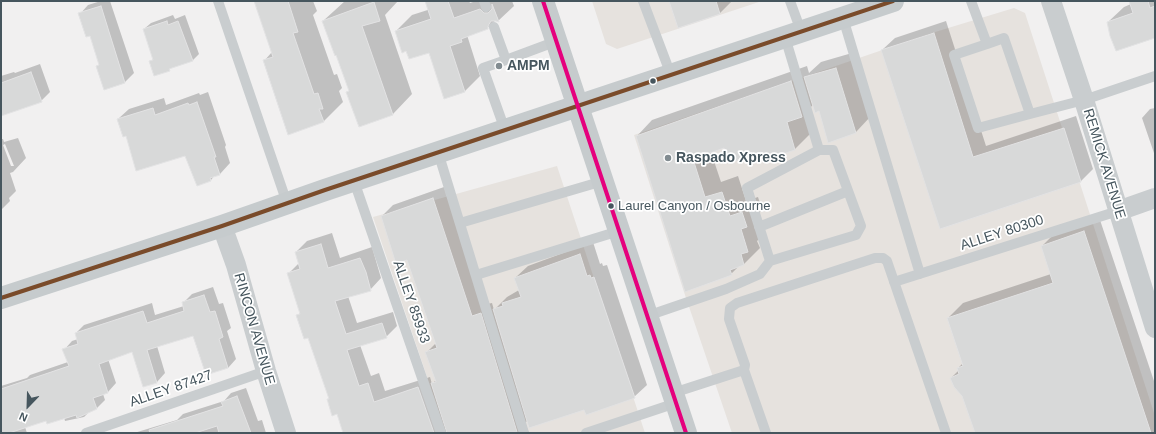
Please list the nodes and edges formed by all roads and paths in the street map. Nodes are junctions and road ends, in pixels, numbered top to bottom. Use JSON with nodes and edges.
{"nodes":[{"id":1,"x":218,"y":1,"type":"edge"},
{"id":2,"x":543,"y":1,"type":"edge"},
{"id":3,"x":643,"y":1,"type":"edge"},
{"id":4,"x":790,"y":1,"type":"edge"},
{"id":5,"x":893,"y":1,"type":"edge"},
{"id":6,"x":971,"y":1,"type":"edge"},
{"id":7,"x":1052,"y":1,"type":"edge"},
{"id":8,"x":842,"y":18,"type":"junction"},
{"id":9,"x":494,"y":27,"type":"dead end"},
{"id":10,"x":793,"y":34,"type":"junction"},
{"id":11,"x":557,"y":42,"type":"junction"},
{"id":12,"x":986,"y":44,"type":"junction"},
{"id":13,"x":506,"y":60,"type":"junction"},
{"id":14,"x":670,"y":75,"type":"junction"},
{"id":15,"x":1155,"y":76,"type":"edge"},
{"id":16,"x":1084,"y":100,"type":"junction"},
{"id":17,"x":578,"y":106,"type":"junction"},
{"id":18,"x":1030,"y":114,"type":"junction"},
{"id":19,"x":506,"y":130,"type":"junction"},
{"id":20,"x":819,"y":150,"type":"junction"},
{"id":21,"x":438,"y":152,"type":"junction"},
{"id":22,"x":354,"y":181,"type":"junction"},
{"id":23,"x":603,"y":181,"type":"junction"},
{"id":24,"x":848,"y":191,"type":"junction"},
{"id":25,"x":1155,"y":198,"type":"edge"},
{"id":26,"x":287,"y":203,"type":"junction"},
{"id":27,"x":1118,"y":210,"type":"junction"},
{"id":28,"x":460,"y":223,"type":"junction"},
{"id":29,"x":222,"y":226,"type":"junction"},
{"id":30,"x":759,"y":227,"type":"junction"},
{"id":31,"x":619,"y":231,"type":"junction"},
{"id":32,"x":770,"y":261,"type":"junction"},
{"id":33,"x":920,"y":274,"type":"junction"},
{"id":34,"x":476,"y":275,"type":"junction"},
{"id":35,"x":894,"y":282,"type":"junction"},
{"id":36,"x":1,"y":298,"type":"edge"},
{"id":37,"x":647,"y":316,"type":"junction"},
{"id":38,"x":1155,"y":328,"type":"edge"},
{"id":39,"x":744,"y":370,"type":"junction"},
{"id":40,"x":266,"y":371,"type":"junction"},
{"id":41,"x":674,"y":398,"type":"junction"},
{"id":42,"x":86,"y":433,"type":"edge"},
{"id":43,"x":286,"y":433,"type":"edge"},
{"id":44,"x":441,"y":433,"type":"edge"},
{"id":45,"x":524,"y":433,"type":"edge"},
{"id":46,"x":586,"y":433,"type":"edge"},
{"id":47,"x":686,"y":433,"type":"edge"},
{"id":48,"x":766,"y":433,"type":"edge"},
{"id":49,"x":946,"y":433,"type":"edge"}],
"edges":[{"from":1,"to":26,"type":"lane"},
{"from":2,"to":11,"type":"main road"},
{"from":3,"to":14,"type":"lane"},
{"from":4,"to":10,"type":"lane"},
{"from":5,"to":8,"type":"main road"},
{"from":6,"to":12,"type":"lane"},
{"from":7,"to":16,"type":"street","name":"REMICK AVENUE"},
{"from":8,"to":10,"type":"main road"},
{"from":8,"to":33,"type":"lane"},
{"from":9,"to":13,"type":"lane"},
{"from":10,"to":14,"type":"main road"},
{"from":10,"to":20,"type":"lane"},
{"from":11,"to":13,"type":"lane"},
{"from":11,"to":17,"type":"main road"},
{"from":12,"to":18,"type":"lane"},
{"from":12,"to":18,"type":"lane"},
{"from":13,"to":19,"type":"lane"},
{"from":14,"to":17,"type":"main road"},
{"from":15,"to":16,"type":"lane"},
{"from":16,"to":18,"type":"lane"},
{"from":16,"to":27,"type":"street","name":"REMICK AVENUE"},
{"from":17,"to":19,"type":"main road"},
{"from":17,"to":23,"type":"main road"},
{"from":19,"to":21,"type":"main road"},
{"from":20,"to":24,"type":"lane"},
{"from":20,"to":30,"type":"lane"},
{"from":21,"to":22,"type":"main road"},
{"from":21,"to":28,"type":"lane"},
{"from":22,"to":26,"type":"main road"},
{"from":22,"to":44,"type":"lane","name":"ALLEY 85933"},
{"from":23,"to":28,"type":"lane"},
{"from":23,"to":31,"type":"main road"},
{"from":24,"to":30,"type":"lane"},
{"from":24,"to":32,"type":"lane"},
{"from":25,"to":27,"type":"street"},
{"from":26,"to":29,"type":"main road"},
{"from":27,"to":33,"type":"lane","name":"ALLEY 80300"},
{"from":27,"to":38,"type":"street","name":"REMICK AVENUE"},
{"from":28,"to":34,"type":"lane"},
{"from":29,"to":36,"type":"main road"},
{"from":29,"to":40,"type":"street","name":"RINCON AVENUE"},
{"from":30,"to":32,"type":"lane"},
{"from":31,"to":34,"type":"lane"},
{"from":31,"to":37,"type":"main road"},
{"from":32,"to":37,"type":"lane"},
{"from":33,"to":35,"type":"lane","name":"ALLEY 80300"},
{"from":34,"to":45,"type":"lane"},
{"from":35,"to":39,"type":"lane"},
{"from":35,"to":49,"type":"lane"},
{"from":37,"to":41,"type":"main road"},
{"from":39,"to":41,"type":"lane"},
{"from":39,"to":48,"type":"lane"},
{"from":40,"to":42,"type":"lane","name":"ALLEY 87427"},
{"from":40,"to":43,"type":"street","name":"RINCON AVENUE"},
{"from":41,"to":46,"type":"lane"},
{"from":41,"to":47,"type":"main road"}]}
